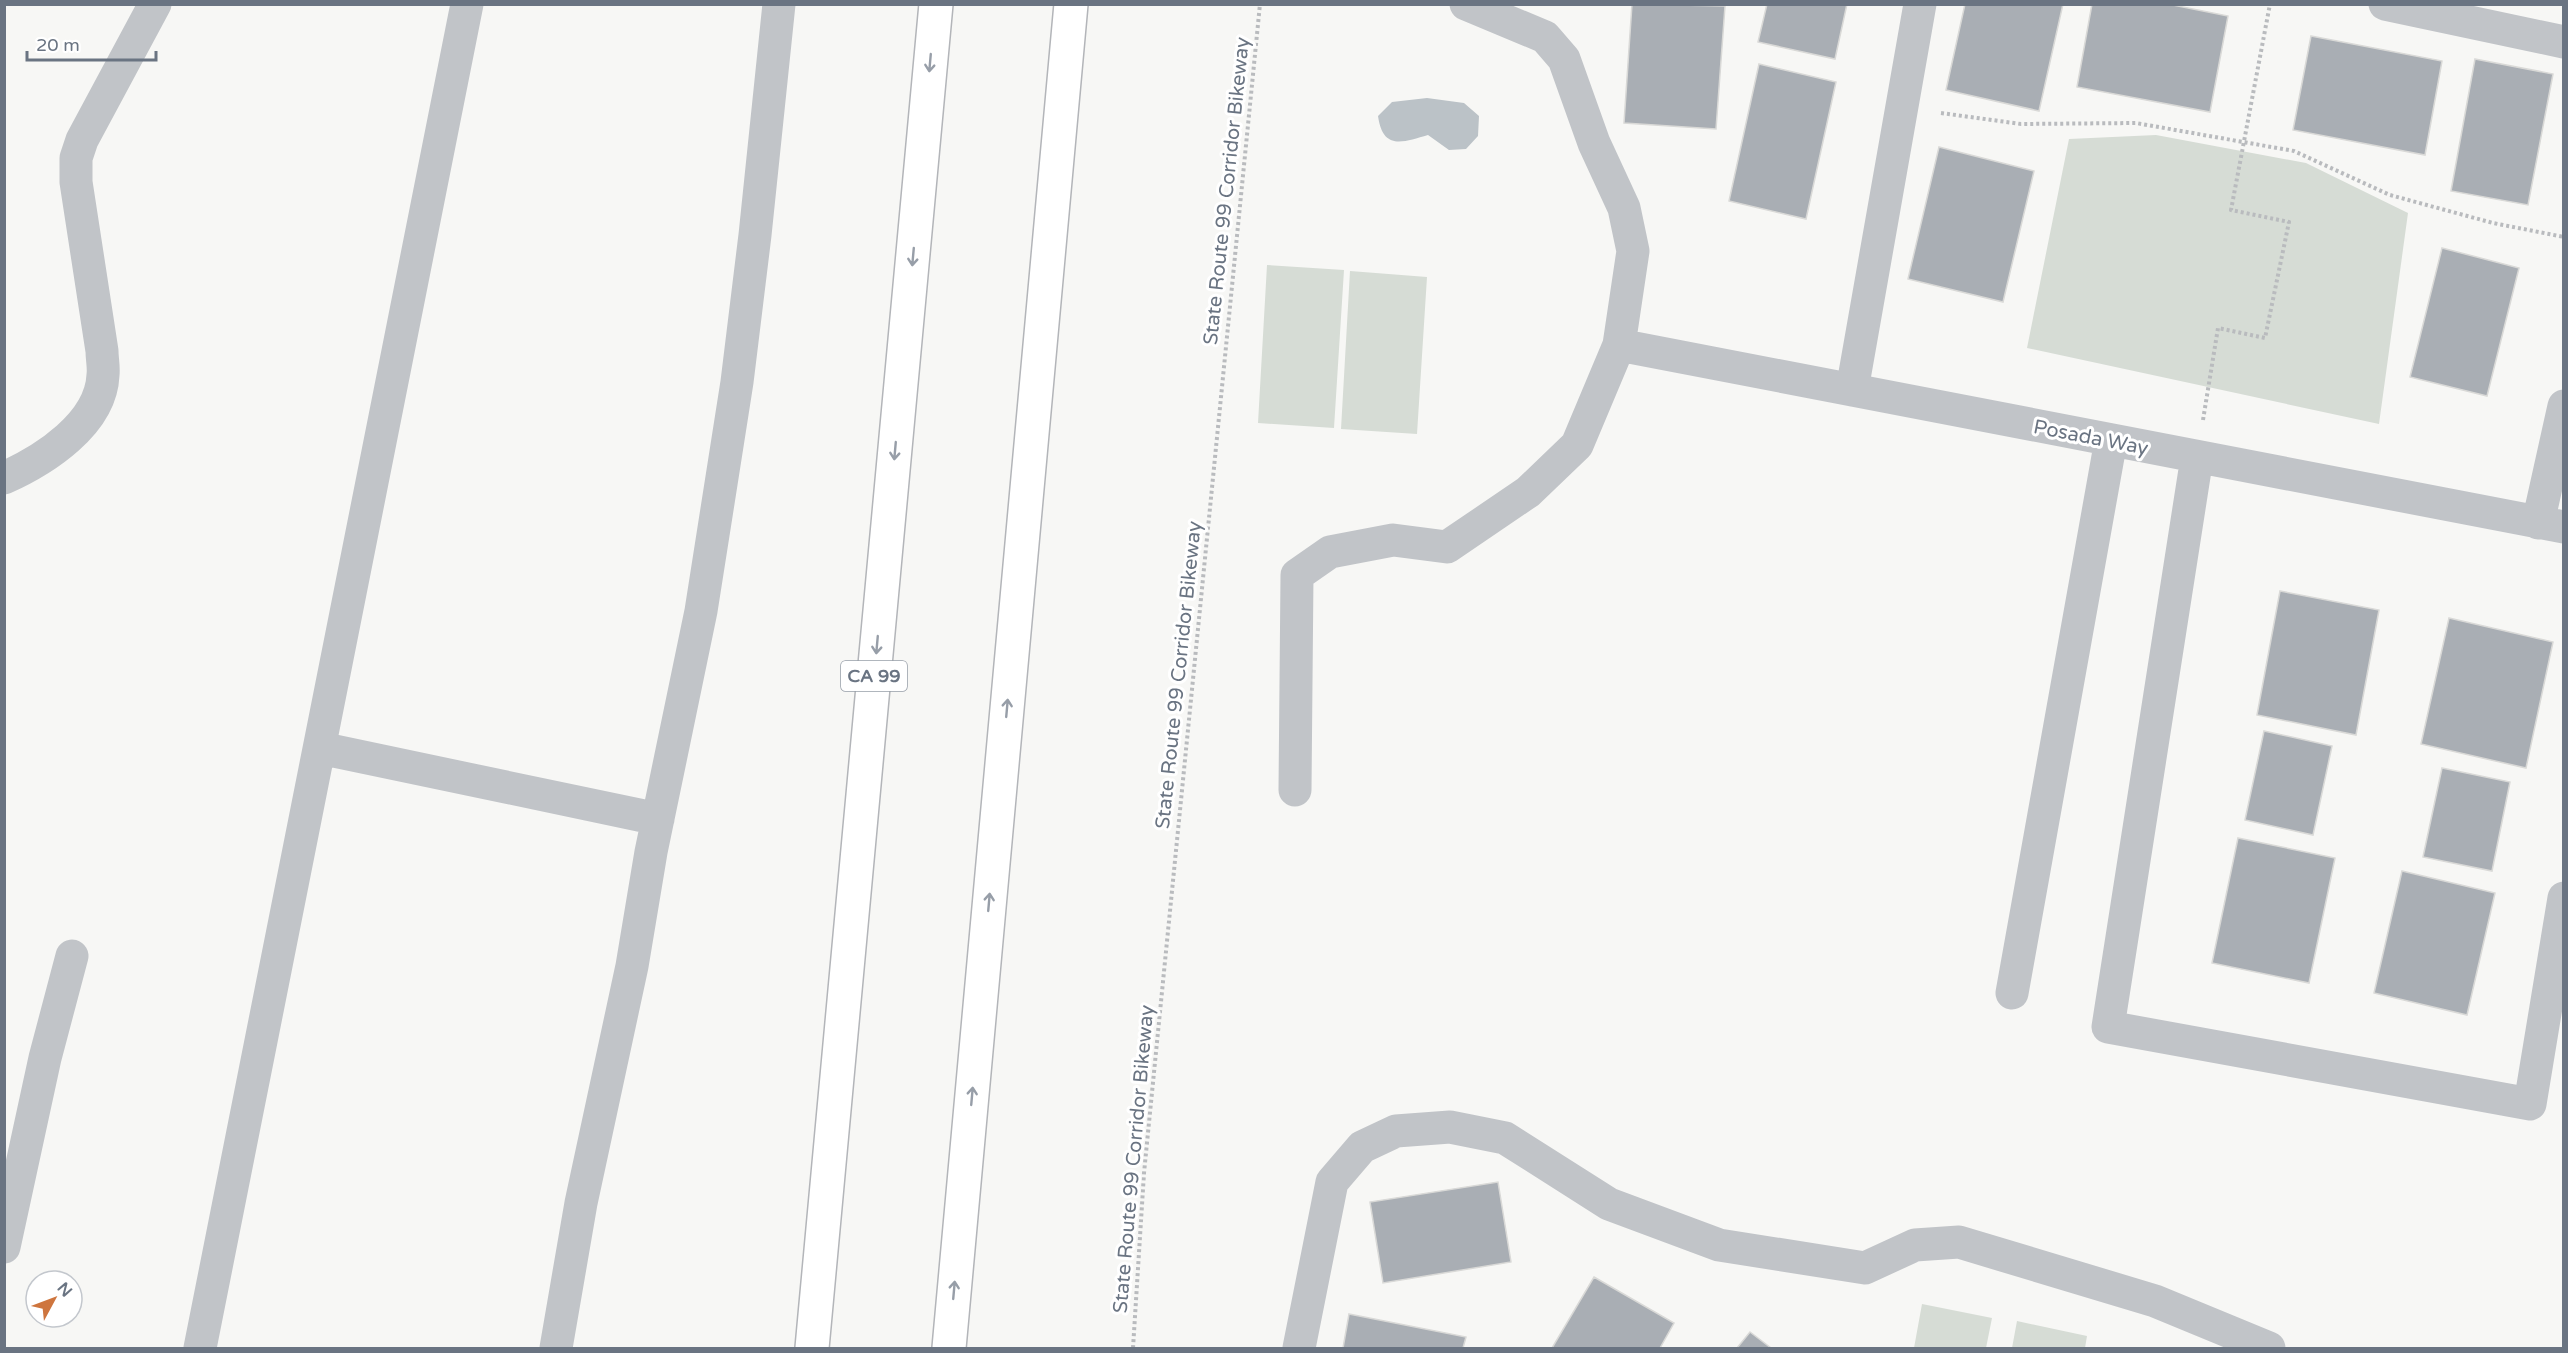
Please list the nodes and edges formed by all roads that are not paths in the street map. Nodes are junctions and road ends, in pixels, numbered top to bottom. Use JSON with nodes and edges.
{"nodes":[{"id":1,"x":155,"y":4,"type":"edge"},
{"id":2,"x":467,"y":4,"type":"edge"},
{"id":3,"x":779,"y":4,"type":"edge"},
{"id":4,"x":936,"y":4,"type":"edge"},
{"id":5,"x":1071,"y":4,"type":"edge"},
{"id":6,"x":1466,"y":4,"type":"edge"},
{"id":7,"x":1920,"y":4,"type":"edge"},
{"id":8,"x":2385,"y":4,"type":"edge"},
{"id":9,"x":2564,"y":42,"type":"edge"},
{"id":10,"x":1619,"y":345,"type":"junction"},
{"id":11,"x":1852,"y":390,"type":"junction"},
{"id":12,"x":2564,"y":406,"type":"edge"},
{"id":13,"x":2111,"y":440,"type":"junction"},
{"id":14,"x":2197,"y":457,"type":"junction"},
{"id":15,"x":4,"y":478,"type":"edge"},
{"id":16,"x":2551,"y":525,"type":"edge"},
{"id":17,"x":320,"y":748,"type":"junction"},
{"id":18,"x":1295,"y":790,"type":"dead end"},
{"id":19,"x":658,"y":819,"type":"junction"},
{"id":20,"x":2564,"y":898,"type":"edge"},
{"id":21,"x":72,"y":956,"type":"dead end"},
{"id":22,"x":2012,"y":993,"type":"dead end"},
{"id":23,"x":4,"y":1247,"type":"edge"},
{"id":24,"x":200,"y":1348,"type":"edge"},
{"id":25,"x":556,"y":1348,"type":"edge"},
{"id":26,"x":812,"y":1348,"type":"edge"},
{"id":27,"x":949,"y":1348,"type":"edge"},
{"id":28,"x":1299,"y":1348,"type":"edge"},
{"id":29,"x":2269,"y":1348,"type":"edge"}],
"edges":[{"from":1,"to":15,"type":"street"},
{"from":2,"to":17,"type":"street"},
{"from":3,"to":19,"type":"street"},
{"from":4,"to":26,"type":"highway","number":"CA 99","one_way":true},
{"from":27,"to":5,"type":"highway","one_way":true},
{"from":6,"to":10,"type":"street"},
{"from":7,"to":11,"type":"street"},
{"from":8,"to":9,"type":"street"},
{"from":10,"to":11,"type":"street","name":"Posada Way"},
{"from":10,"to":18,"type":"street"},
{"from":11,"to":13,"type":"street","name":"Posada Way"},
{"from":12,"to":16,"type":"street"},
{"from":13,"to":14,"type":"street","name":"Posada Way"},
{"from":13,"to":22,"type":"street"},
{"from":14,"to":16,"type":"street","name":"Posada Way"},
{"from":14,"to":20,"type":"street"},
{"from":17,"to":19,"type":"street"},
{"from":17,"to":24,"type":"street"},
{"from":19,"to":25,"type":"street"},
{"from":21,"to":23,"type":"street"},
{"from":28,"to":29,"type":"street"}]}
